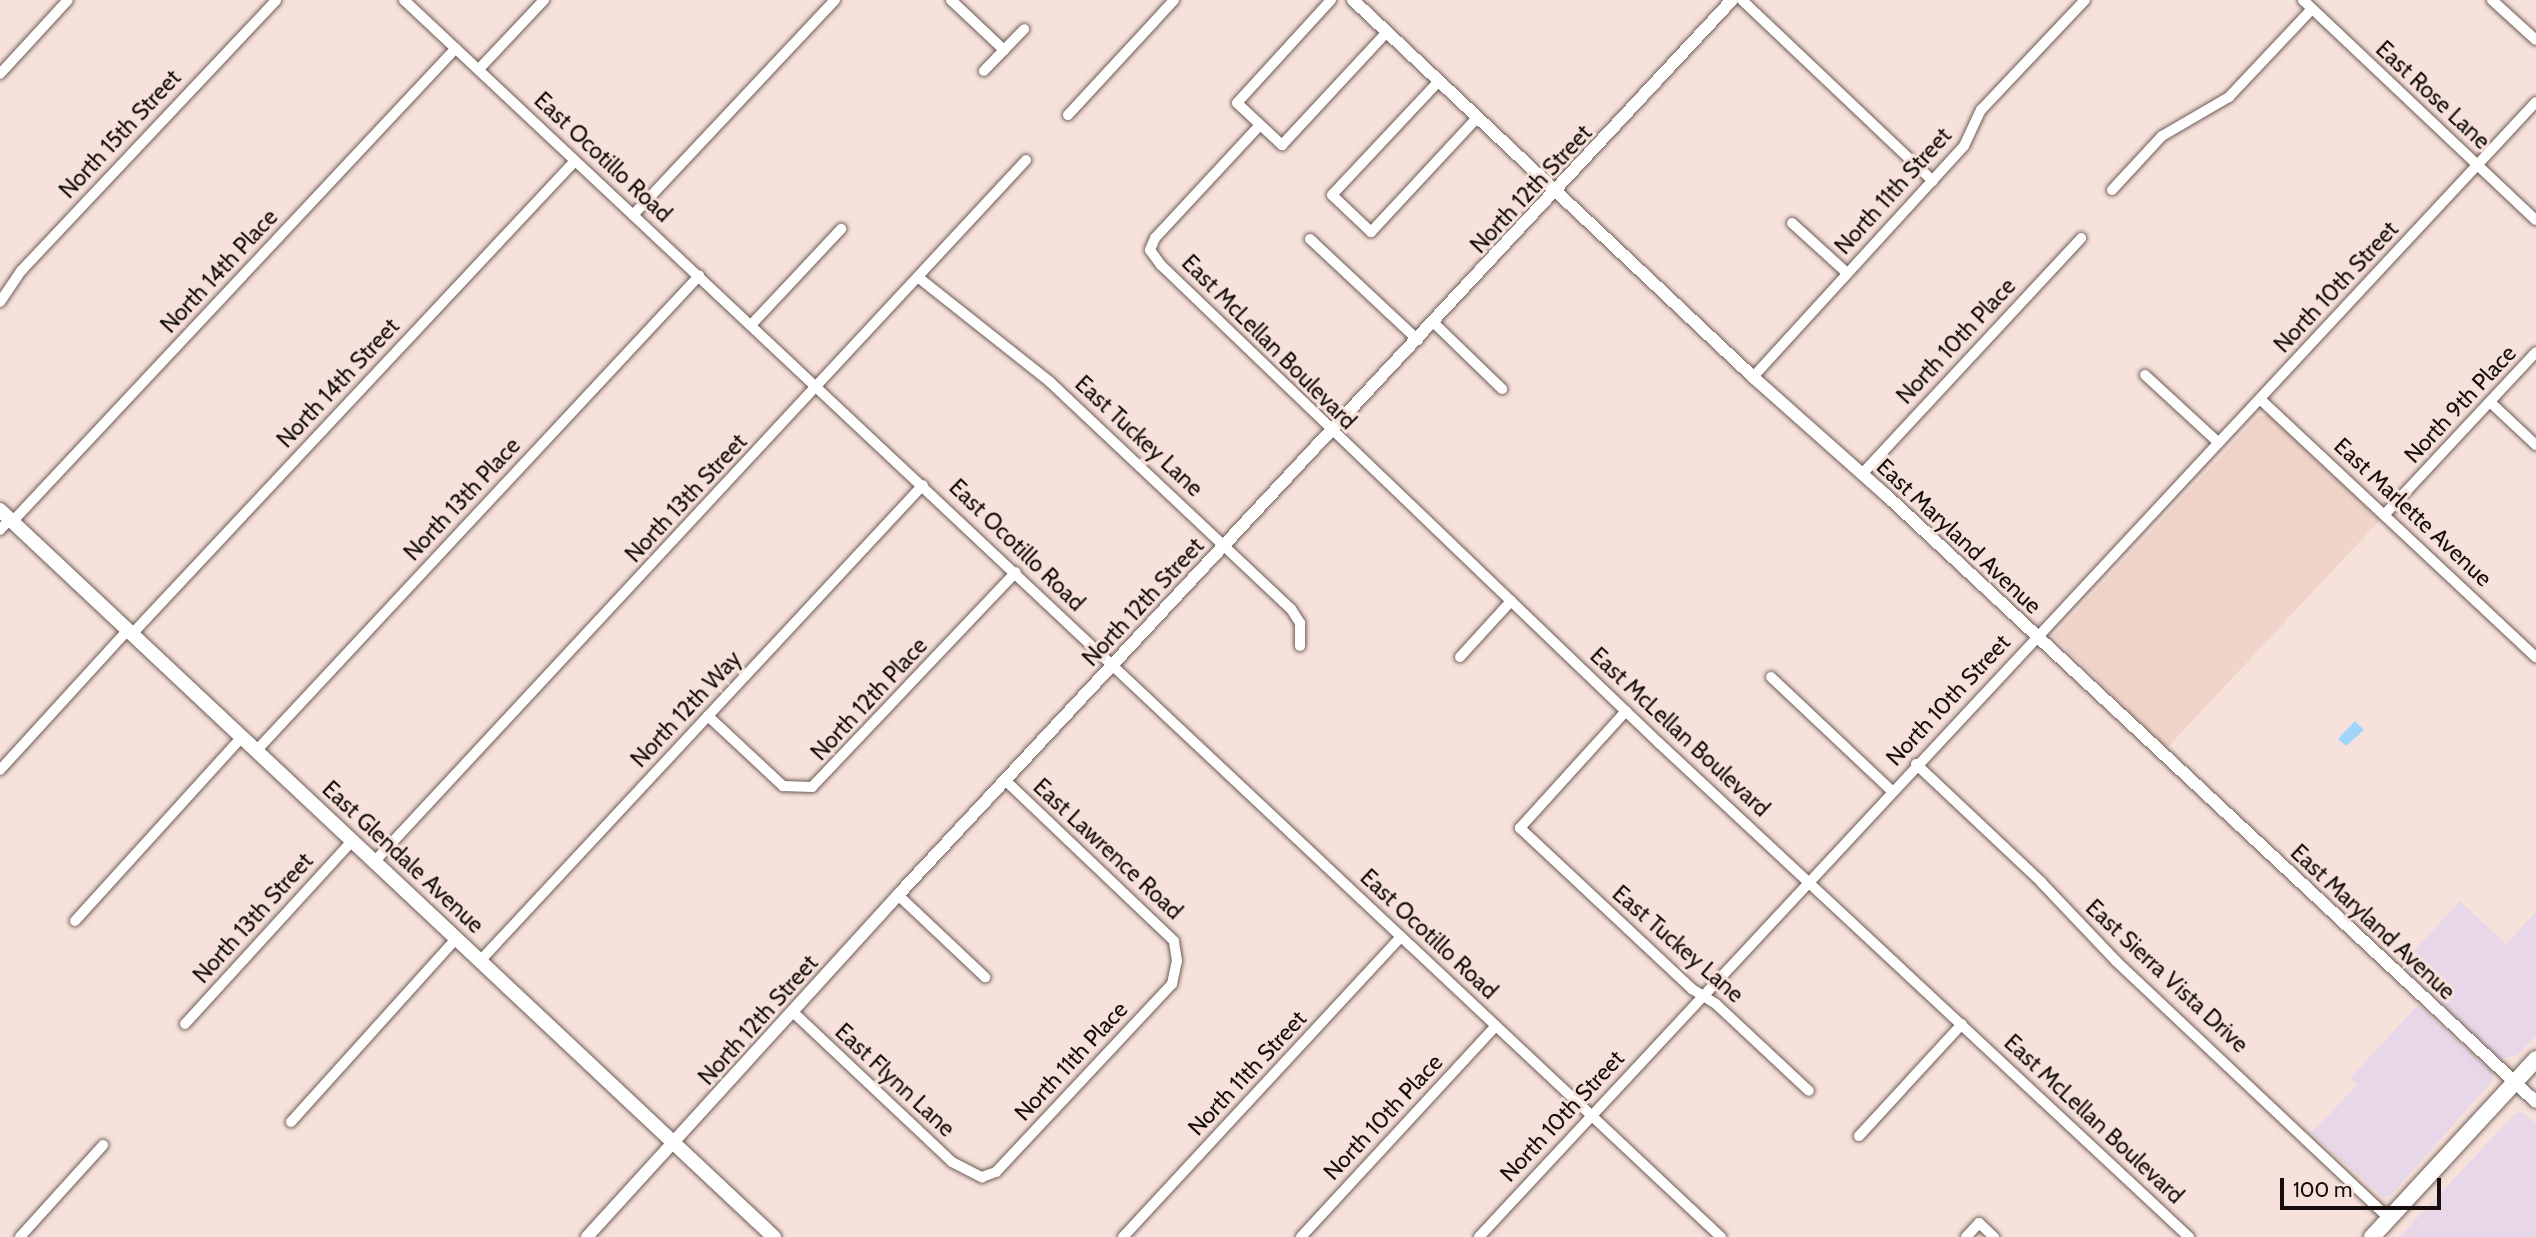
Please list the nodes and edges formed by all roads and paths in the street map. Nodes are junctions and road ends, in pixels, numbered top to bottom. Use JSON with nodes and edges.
{"nodes":[{"id":1,"x":68,"y":0,"type":"edge"},
{"id":2,"x":276,"y":0,"type":"edge"},
{"id":3,"x":404,"y":0,"type":"edge"},
{"id":4,"x":544,"y":0,"type":"edge"},
{"id":5,"x":835,"y":0,"type":"edge"},
{"id":6,"x":951,"y":0,"type":"edge"},
{"id":7,"x":1174,"y":0,"type":"edge"},
{"id":8,"x":1331,"y":0,"type":"edge"},
{"id":9,"x":1353,"y":0,"type":"edge"},
{"id":10,"x":1732,"y":0,"type":"edge"},
{"id":11,"x":1742,"y":0,"type":"edge"},
{"id":12,"x":2085,"y":0,"type":"edge"},
{"id":13,"x":2302,"y":0,"type":"edge"},
{"id":14,"x":2492,"y":0,"type":"edge"},
{"id":15,"x":2312,"y":9,"type":"junction"},
{"id":16,"x":1024,"y":29,"type":"dead end"},
{"id":17,"x":1387,"y":32,"type":"junction"},
{"id":18,"x":2536,"y":40,"type":"edge"},
{"id":19,"x":456,"y":48,"type":"junction"},
{"id":20,"x":1004,"y":50,"type":"junction"},
{"id":21,"x":479,"y":69,"type":"junction"},
{"id":22,"x":984,"y":72,"type":"dead end"},
{"id":23,"x":0,"y":74,"type":"edge"},
{"id":24,"x":1439,"y":81,"type":"junction"},
{"id":25,"x":2536,"y":102,"type":"edge"},
{"id":26,"x":1068,"y":115,"type":"dead end"},
{"id":27,"x":1478,"y":117,"type":"junction"},
{"id":28,"x":1260,"y":125,"type":"junction"},
{"id":29,"x":1026,"y":160,"type":"dead end"},
{"id":30,"x":575,"y":161,"type":"junction"},
{"id":31,"x":2478,"y":166,"type":"junction"},
{"id":32,"x":1933,"y":180,"type":"junction"},
{"id":33,"x":2112,"y":190,"type":"dead end"},
{"id":34,"x":1557,"y":193,"type":"junction"},
{"id":35,"x":633,"y":215,"type":"junction"},
{"id":36,"x":2536,"y":220,"type":"edge"},
{"id":37,"x":1792,"y":223,"type":"dead end"},
{"id":38,"x":841,"y":229,"type":"dead end"},
{"id":39,"x":2081,"y":238,"type":"dead end"},
{"id":40,"x":1310,"y":239,"type":"dead end"},
{"id":41,"x":1847,"y":273,"type":"junction"},
{"id":42,"x":699,"y":276,"type":"junction"},
{"id":43,"x":919,"y":278,"type":"junction"},
{"id":44,"x":0,"y":302,"type":"edge"},
{"id":45,"x":1434,"y":323,"type":"junction"},
{"id":46,"x":751,"y":325,"type":"junction"},
{"id":47,"x":1418,"y":340,"type":"junction"},
{"id":48,"x":2536,"y":352,"type":"edge"},
{"id":49,"x":2145,"y":375,"type":"dead end"},
{"id":50,"x":1753,"y":377,"type":"junction"},
{"id":51,"x":819,"y":386,"type":"junction"},
{"id":52,"x":1502,"y":388,"type":"dead end"},
{"id":53,"x":2260,"y":398,"type":"junction"},
{"id":54,"x":2490,"y":402,"type":"junction"},
{"id":55,"x":1332,"y":430,"type":"junction"},
{"id":56,"x":2219,"y":443,"type":"junction"},
{"id":57,"x":2536,"y":445,"type":"edge"},
{"id":58,"x":1862,"y":474,"type":"junction"},
{"id":59,"x":923,"y":485,"type":"junction"},
{"id":60,"x":2385,"y":514,"type":"junction"},
{"id":61,"x":6,"y":520,"type":"edge"},
{"id":62,"x":1224,"y":546,"type":"junction"},
{"id":63,"x":1016,"y":572,"type":"junction"},
{"id":64,"x":1511,"y":601,"type":"junction"},
{"id":65,"x":130,"y":632,"type":"junction"},
{"id":66,"x":2037,"y":637,"type":"junction"},
{"id":67,"x":1300,"y":646,"type":"dead end"},
{"id":68,"x":1460,"y":657,"type":"dead end"},
{"id":69,"x":2536,"y":657,"type":"edge"},
{"id":70,"x":1113,"y":666,"type":"junction"},
{"id":71,"x":1771,"y":677,"type":"dead end"},
{"id":72,"x":1626,"y":712,"type":"junction"},
{"id":73,"x":708,"y":716,"type":"junction"},
{"id":74,"x":241,"y":738,"type":"junction"},
{"id":75,"x":256,"y":751,"type":"junction"},
{"id":76,"x":1916,"y":764,"type":"junction"},
{"id":77,"x":0,"y":770,"type":"edge"},
{"id":78,"x":1005,"y":780,"type":"junction"},
{"id":79,"x":1892,"y":791,"type":"junction"},
{"id":80,"x":352,"y":841,"type":"junction"},
{"id":81,"x":374,"y":862,"type":"junction"},
{"id":82,"x":1808,"y":880,"type":"junction"},
{"id":83,"x":898,"y":895,"type":"junction"},
{"id":84,"x":75,"y":921,"type":"dead end"},
{"id":85,"x":1401,"y":937,"type":"junction"},
{"id":86,"x":456,"y":939,"type":"junction"},
{"id":87,"x":1178,"y":951,"type":"joint"},
{"id":88,"x":480,"y":961,"type":"junction"},
{"id":89,"x":985,"y":977,"type":"dead end"},
{"id":90,"x":1703,"y":995,"type":"junction"},
{"id":91,"x":794,"y":1013,"type":"junction"},
{"id":92,"x":185,"y":1024,"type":"dead end"},
{"id":93,"x":1962,"y":1024,"type":"junction"},
{"id":94,"x":1496,"y":1026,"type":"junction"},
{"id":95,"x":2536,"y":1059,"type":"edge"},
{"id":96,"x":2515,"y":1082,"type":"junction"},
{"id":97,"x":1809,"y":1091,"type":"dead end"},
{"id":98,"x":2536,"y":1102,"type":"edge"},
{"id":99,"x":1591,"y":1116,"type":"junction"},
{"id":100,"x":291,"y":1122,"type":"dead end"},
{"id":101,"x":1859,"y":1136,"type":"dead end"},
{"id":102,"x":675,"y":1144,"type":"junction"},
{"id":103,"x":103,"y":1145,"type":"dead end"},
{"id":104,"x":970,"y":1174,"type":"joint"},
{"id":105,"x":2389,"y":1219,"type":"junction"},
{"id":106,"x":770,"y":1236,"type":"edge"},
{"id":107,"x":1483,"y":1236,"type":"edge"},
{"id":108,"x":20,"y":1237,"type":"edge"},
{"id":109,"x":587,"y":1237,"type":"edge"},
{"id":110,"x":1123,"y":1237,"type":"edge"},
{"id":111,"x":1301,"y":1237,"type":"edge"},
{"id":112,"x":1721,"y":1237,"type":"edge"},
{"id":113,"x":1966,"y":1237,"type":"edge"},
{"id":114,"x":1994,"y":1237,"type":"edge"},
{"id":115,"x":2189,"y":1237,"type":"edge"},
{"id":116,"x":2372,"y":1237,"type":"edge"}],
"edges":[{"from":1,"to":23,"type":"street"},
{"from":2,"to":44,"type":"street","name":"North 15th Street"},
{"from":3,"to":19,"type":"street","name":"East Ocotillo Road"},
{"from":4,"to":21,"type":"street"},
{"from":5,"to":35,"type":"street"},
{"from":6,"to":20,"type":"street"},
{"from":7,"to":26,"type":"street"},
{"from":8,"to":28,"type":"street"},
{"from":9,"to":17,"type":"street","name":"East Maryland Avenue"},
{"from":10,"to":34,"type":"street","name":"North 12th Street"},
{"from":11,"to":32,"type":"street"},
{"from":12,"to":32,"type":"street","name":"North 11th Street"},
{"from":13,"to":15,"type":"street","name":"East Rose Lane"},
{"from":14,"to":18,"type":"street"},
{"from":15,"to":31,"type":"street","name":"East Rose Lane"},
{"from":15,"to":33,"type":"street"},
{"from":16,"to":20,"type":"street"},
{"from":17,"to":24,"type":"street","name":"East Maryland Avenue"},
{"from":17,"to":28,"type":"street"},
{"from":19,"to":21,"type":"street","name":"East Ocotillo Road"},
{"from":19,"to":61,"type":"street","name":"North 14th Place"},
{"from":20,"to":22,"type":"street"},
{"from":21,"to":30,"type":"street","name":"East Ocotillo Road"},
{"from":24,"to":27,"type":"street","name":"East Maryland Avenue"},
{"from":24,"to":27,"type":"street"},
{"from":25,"to":31,"type":"street","name":"North 10th Street"},
{"from":27,"to":34,"type":"street","name":"East Maryland Avenue"},
{"from":28,"to":55,"type":"street","name":"East McLellan Boulevard"},
{"from":29,"to":43,"type":"street","name":"North 13th Street"},
{"from":30,"to":35,"type":"street","name":"East Ocotillo Road"},
{"from":30,"to":65,"type":"street","name":"North 14th Street"},
{"from":31,"to":36,"type":"street","name":"East Rose Lane"},
{"from":31,"to":53,"type":"street","name":"North 10th Street"},
{"from":32,"to":41,"type":"street","name":"North 11th Street"},
{"from":34,"to":45,"type":"street","name":"North 12th Street"},
{"from":34,"to":50,"type":"street","name":"East Maryland Avenue"},
{"from":35,"to":42,"type":"street","name":"East Ocotillo Road"},
{"from":37,"to":41,"type":"street"},
{"from":38,"to":46,"type":"street"},
{"from":39,"to":58,"type":"street","name":"North 10th Place"},
{"from":40,"to":47,"type":"street"},
{"from":41,"to":50,"type":"street","name":"North 11th Street"},
{"from":42,"to":46,"type":"street","name":"East Ocotillo Road"},
{"from":42,"to":75,"type":"street","name":"North 13th Place"},
{"from":43,"to":51,"type":"street","name":"North 13th Street"},
{"from":43,"to":62,"type":"street","name":"East Tuckey Lane"},
{"from":45,"to":47,"type":"street","name":"North 12th Street"},
{"from":45,"to":52,"type":"street"},
{"from":46,"to":51,"type":"street","name":"East Ocotillo Road"},
{"from":47,"to":55,"type":"street","name":"North 12th Street"},
{"from":48,"to":54,"type":"street","name":"North 9th Place"},
{"from":49,"to":56,"type":"street"},
{"from":50,"to":58,"type":"street","name":"East Maryland Avenue"},
{"from":51,"to":59,"type":"street","name":"East Ocotillo Road"},
{"from":51,"to":81,"type":"street","name":"North 13th Street"},
{"from":53,"to":56,"type":"street","name":"North 10th Street"},
{"from":53,"to":60,"type":"street","name":"East Marlette Avenue"},
{"from":54,"to":57,"type":"street"},
{"from":54,"to":60,"type":"street","name":"North 9th Place"},
{"from":55,"to":62,"type":"street","name":"North 12th Street"},
{"from":55,"to":64,"type":"street","name":"East McLellan Boulevard"},
{"from":56,"to":66,"type":"street","name":"North 10th Street"},
{"from":58,"to":66,"type":"street","name":"East Maryland Avenue"},
{"from":59,"to":63,"type":"street","name":"East Ocotillo Road"},
{"from":59,"to":73,"type":"street","name":"North 12th Way"},
{"from":60,"to":69,"type":"street","name":"East Marlette Avenue"},
{"from":61,"to":65,"type":"main road","name":"East Glendale Avenue"},
{"from":62,"to":67,"type":"street","name":"East Tuckey Lane"},
{"from":62,"to":70,"type":"street","name":"North 12th Street"},
{"from":63,"to":70,"type":"street","name":"East Ocotillo Road"},
{"from":63,"to":73,"type":"street","name":"North 12th Place"},
{"from":64,"to":68,"type":"street"},
{"from":64,"to":72,"type":"street","name":"East McLellan Boulevard"},
{"from":65,"to":74,"type":"main road","name":"East Glendale Avenue"},
{"from":65,"to":77,"type":"street","name":"North 14th Street"},
{"from":66,"to":76,"type":"street","name":"North 10th Street"},
{"from":66,"to":96,"type":"street","name":"East Maryland Avenue"},
{"from":70,"to":78,"type":"street","name":"North 12th Street"},
{"from":70,"to":85,"type":"street","name":"East Ocotillo Road"},
{"from":71,"to":79,"type":"street"},
{"from":72,"to":82,"type":"street","name":"East McLellan Boulevard"},
{"from":72,"to":90,"type":"street","name":"East Tuckey Lane"},
{"from":73,"to":88,"type":"street","name":"North 12th Way"},
{"from":74,"to":75,"type":"main road","name":"East Glendale Avenue"},
{"from":74,"to":84,"type":"street"},
{"from":75,"to":80,"type":"main road","name":"East Glendale Avenue"},
{"from":76,"to":79,"type":"street","name":"North 10th Street"},
{"from":76,"to":105,"type":"street","name":"East Sierra Vista Drive"},
{"from":78,"to":83,"type":"street","name":"North 12th Street"},
{"from":78,"to":87,"type":"street","name":"East Lawrence Road"},
{"from":79,"to":82,"type":"street","name":"North 10th Street"},
{"from":80,"to":81,"type":"main road","name":"East Glendale Avenue"},
{"from":80,"to":92,"type":"street","name":"North 13th Street"},
{"from":81,"to":86,"type":"main road","name":"East Glendale Avenue"},
{"from":82,"to":90,"type":"street","name":"North 10th Street"},
{"from":82,"to":93,"type":"street","name":"East McLellan Boulevard"},
{"from":83,"to":89,"type":"street"},
{"from":83,"to":91,"type":"street","name":"North 12th Street"},
{"from":85,"to":94,"type":"street","name":"East Ocotillo Road"},
{"from":85,"to":110,"type":"street","name":"North 11th Street"},
{"from":86,"to":88,"type":"main road","name":"East Glendale Avenue"},
{"from":86,"to":100,"type":"street"},
{"from":87,"to":104,"type":"street","name":"North 11th Place"},
{"from":88,"to":102,"type":"main road","name":"East Glendale Avenue"},
{"from":90,"to":97,"type":"street","name":"East Tuckey Lane"},
{"from":90,"to":99,"type":"street","name":"North 10th Street"},
{"from":91,"to":102,"type":"street","name":"North 12th Street"},
{"from":91,"to":104,"type":"street","name":"East Flynn Lane"},
{"from":93,"to":101,"type":"street"},
{"from":93,"to":115,"type":"street","name":"East McLellan Boulevard"},
{"from":94,"to":99,"type":"street","name":"East Ocotillo Road"},
{"from":94,"to":111,"type":"street","name":"North 10th Place"},
{"from":95,"to":96,"type":"main road"},
{"from":96,"to":98,"type":"street","name":"East Maryland Avenue"},
{"from":96,"to":105,"type":"main road"},
{"from":99,"to":107,"type":"street","name":"North 10th Street"},
{"from":99,"to":112,"type":"street","name":"East Ocotillo Road"},
{"from":102,"to":106,"type":"main road","name":"East Glendale Avenue"},
{"from":102,"to":109,"type":"street","name":"North 12th Street"},
{"from":103,"to":108,"type":"street"},
{"from":105,"to":116,"type":"main road"},
{"from":113,"to":114,"type":"street"}]}
